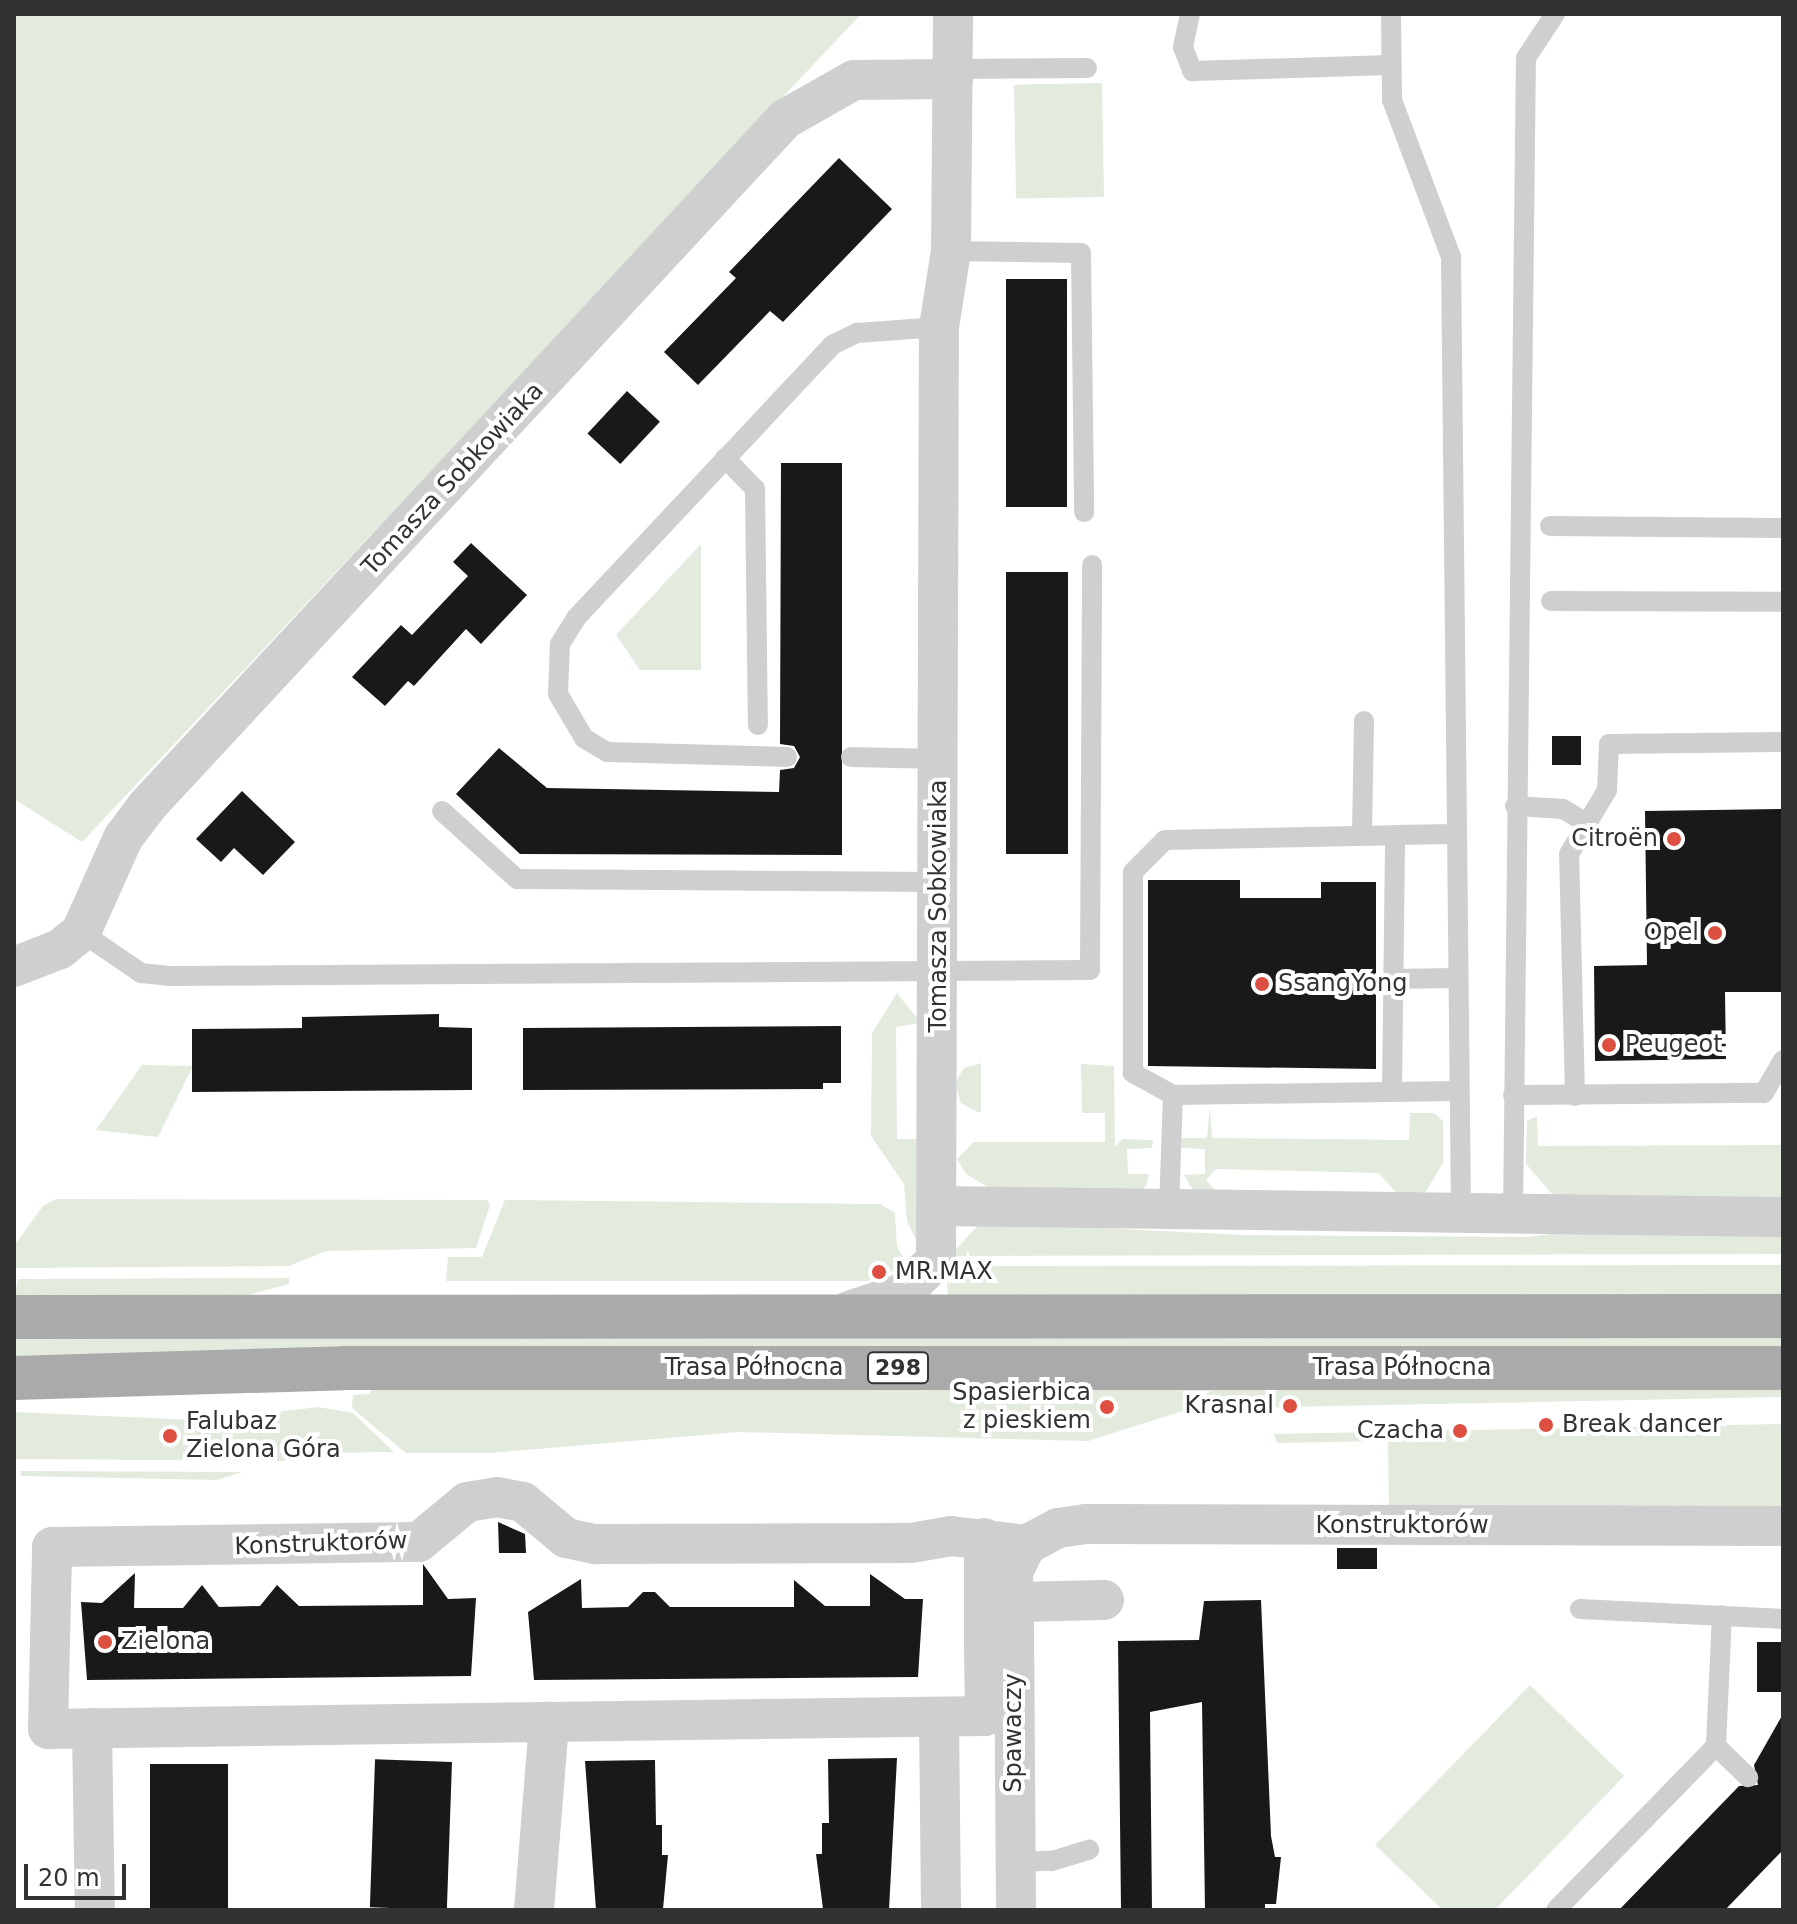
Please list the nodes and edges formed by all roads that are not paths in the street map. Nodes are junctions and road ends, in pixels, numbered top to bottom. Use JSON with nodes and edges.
{"nodes":[{"id":1,"x":953,"y":14,"type":"edge"},
{"id":2,"x":1190,"y":14,"type":"edge"},
{"id":3,"x":1391,"y":14,"type":"edge"},
{"id":4,"x":1555,"y":14,"type":"edge"},
{"id":5,"x":1391,"y":65,"type":"junction"},
{"id":6,"x":1087,"y":68,"type":"dead end"},
{"id":7,"x":953,"y":74,"type":"junction"},
{"id":8,"x":951,"y":251,"type":"junction"},
{"id":9,"x":939,"y":327,"type":"junction"},
{"id":10,"x":725,"y":458,"type":"junction"},
{"id":11,"x":1084,"y":512,"type":"dead end"},
{"id":12,"x":1550,"y":526,"type":"dead end"},
{"id":13,"x":1783,"y":528,"type":"edge"},
{"id":14,"x":1092,"y":565,"type":"dead end"},
{"id":15,"x":1551,"y":601,"type":"dead end"},
{"id":16,"x":1783,"y":602,"type":"edge"},
{"id":17,"x":1364,"y":721,"type":"dead end"},
{"id":18,"x":758,"y":725,"type":"dead end"},
{"id":19,"x":1783,"y":742,"type":"edge"},
{"id":20,"x":787,"y":757,"type":"dead end"},
{"id":21,"x":851,"y":757,"type":"dead end"},
{"id":22,"x":939,"y":759,"type":"junction"},
{"id":23,"x":1515,"y":806,"type":"junction"},
{"id":24,"x":442,"y":811,"type":"dead end"},
{"id":25,"x":1586,"y":823,"type":"junction"},
{"id":26,"x":1455,"y":834,"type":"junction"},
{"id":27,"x":1362,"y":835,"type":"junction"},
{"id":28,"x":1395,"y":835,"type":"junction"},
{"id":29,"x":939,"y":882,"type":"junction"},
{"id":30,"x":81,"y":932,"type":"junction"},
{"id":31,"x":14,"y":967,"type":"edge"},
{"id":32,"x":938,"y":973,"type":"junction"},
{"id":33,"x":1456,"y":978,"type":"junction"},
{"id":34,"x":1392,"y":979,"type":"junction"},
{"id":35,"x":1783,"y":1060,"type":"edge"},
{"id":36,"x":1392,"y":1091,"type":"junction"},
{"id":37,"x":1458,"y":1091,"type":"junction"},
{"id":38,"x":1773,"y":1093,"type":"edge"},
{"id":39,"x":1173,"y":1095,"type":"junction"},
{"id":40,"x":1513,"y":1095,"type":"junction"},
{"id":41,"x":1575,"y":1096,"type":"junction"},
{"id":42,"x":938,"y":1206,"type":"junction"},
{"id":43,"x":1169,"y":1209,"type":"junction"},
{"id":44,"x":1461,"y":1216,"type":"junction"},
{"id":45,"x":1513,"y":1216,"type":"junction"},
{"id":46,"x":1783,"y":1217,"type":"edge"},
{"id":47,"x":833,"y":1315,"type":"junction"},
{"id":48,"x":1783,"y":1316,"type":"edge"},
{"id":49,"x":14,"y":1317,"type":"edge"},
{"id":50,"x":1783,"y":1368,"type":"edge"},
{"id":51,"x":14,"y":1378,"type":"edge"},
{"id":52,"x":1783,"y":1526,"type":"edge"},
{"id":53,"x":984,"y":1538,"type":"junction"},
{"id":54,"x":1026,"y":1545,"type":"junction"},
{"id":55,"x":1104,"y":1600,"type":"dead end"},
{"id":56,"x":1014,"y":1602,"type":"junction"},
{"id":57,"x":1580,"y":1609,"type":"dead end"},
{"id":58,"x":1722,"y":1615,"type":"junction"},
{"id":59,"x":1783,"y":1619,"type":"edge"},
{"id":60,"x":999,"y":1649,"type":"junction"},
{"id":61,"x":939,"y":1717,"type":"junction"},
{"id":62,"x":549,"y":1722,"type":"junction"},
{"id":63,"x":92,"y":1728,"type":"junction"},
{"id":64,"x":1716,"y":1746,"type":"junction"},
{"id":65,"x":1748,"y":1777,"type":"dead end"},
{"id":66,"x":1089,"y":1850,"type":"dead end"},
{"id":67,"x":1015,"y":1862,"type":"junction"},
{"id":68,"x":95,"y":1910,"type":"edge"},
{"id":69,"x":534,"y":1910,"type":"edge"},
{"id":70,"x":941,"y":1910,"type":"edge"},
{"id":71,"x":1016,"y":1910,"type":"edge"},
{"id":72,"x":1556,"y":1910,"type":"edge"}],
"edges":[{"from":1,"to":7,"type":"street","name":"Tomasza Sobkowiaka"},
{"from":2,"to":5,"type":"lane"},
{"from":3,"to":5,"type":"lane"},
{"from":4,"to":23,"type":"lane"},
{"from":5,"to":26,"type":"lane"},
{"from":6,"to":7,"type":"lane"},
{"from":7,"to":8,"type":"street","name":"Tomasza Sobkowiaka"},
{"from":7,"to":30,"type":"street","name":"Tomasza Sobkowiaka"},
{"from":8,"to":9,"type":"street","name":"Tomasza Sobkowiaka"},
{"from":8,"to":11,"type":"lane"},
{"from":9,"to":10,"type":"lane"},
{"from":9,"to":22,"type":"street","name":"Tomasza Sobkowiaka"},
{"from":10,"to":18,"type":"lane"},
{"from":10,"to":20,"type":"lane"},
{"from":12,"to":13,"type":"lane"},
{"from":14,"to":32,"type":"lane"},
{"from":15,"to":16,"type":"lane"},
{"from":17,"to":27,"type":"lane"},
{"from":19,"to":25,"type":"lane"},
{"from":21,"to":22,"type":"lane"},
{"from":22,"to":29,"type":"street","name":"Tomasza Sobkowiaka"},
{"from":23,"to":25,"type":"lane"},
{"from":23,"to":40,"type":"lane"},
{"from":24,"to":29,"type":"lane"},
{"from":25,"to":41,"type":"lane"},
{"from":26,"to":28,"type":"lane"},
{"from":26,"to":33,"type":"lane"},
{"from":27,"to":28,"type":"lane"},
{"from":27,"to":39,"type":"lane"},
{"from":28,"to":34,"type":"lane"},
{"from":29,"to":32,"type":"street","name":"Tomasza Sobkowiaka"},
{"from":30,"to":31,"type":"street"},
{"from":30,"to":32,"type":"lane"},
{"from":32,"to":42,"type":"street","name":"Tomasza Sobkowiaka"},
{"from":33,"to":34,"type":"lane"},
{"from":33,"to":37,"type":"lane"},
{"from":34,"to":36,"type":"lane"},
{"from":35,"to":38,"type":"lane"},
{"from":36,"to":37,"type":"lane"},
{"from":36,"to":39,"type":"lane"},
{"from":37,"to":44,"type":"lane"},
{"from":38,"to":41,"type":"lane"},
{"from":39,"to":43,"type":"lane"},
{"from":40,"to":41,"type":"lane"},
{"from":40,"to":45,"type":"lane"},
{"from":42,"to":43,"type":"street"},
{"from":42,"to":47,"type":"street","name":"Tomasza Sobkowiaka"},
{"from":43,"to":44,"type":"street"},
{"from":44,"to":45,"type":"street"},
{"from":45,"to":46,"type":"street"},
{"from":47,"to":48,"type":"main road","number":"298"},
{"from":47,"to":49,"type":"main road","number":"298"},
{"from":50,"to":51,"type":"main road","name":"Trasa Północna","number":"298"},
{"from":52,"to":54,"type":"street","name":"Konstruktorów"},
{"from":53,"to":54,"type":"street","name":"Konstruktorów"},
{"from":53,"to":60,"type":"street","name":"Spawaczy"},
{"from":53,"to":63,"type":"street","name":"Konstruktorów"},
{"from":54,"to":56,"type":"street"},
{"from":55,"to":56,"type":"street"},
{"from":56,"to":60,"type":"street"},
{"from":57,"to":58,"type":"lane"},
{"from":58,"to":59,"type":"lane"},
{"from":58,"to":64,"type":"lane"},
{"from":60,"to":61,"type":"street","name":"Konstruktorów"},
{"from":60,"to":67,"type":"street","name":"Spawaczy"},
{"from":61,"to":62,"type":"street","name":"Konstruktorów"},
{"from":61,"to":70,"type":"street"},
{"from":62,"to":63,"type":"street","name":"Konstruktorów"},
{"from":62,"to":69,"type":"street"},
{"from":63,"to":68,"type":"street"},
{"from":64,"to":65,"type":"lane"},
{"from":64,"to":72,"type":"lane"},
{"from":66,"to":67,"type":"lane"},
{"from":67,"to":71,"type":"street","name":"Spawaczy"}]}
